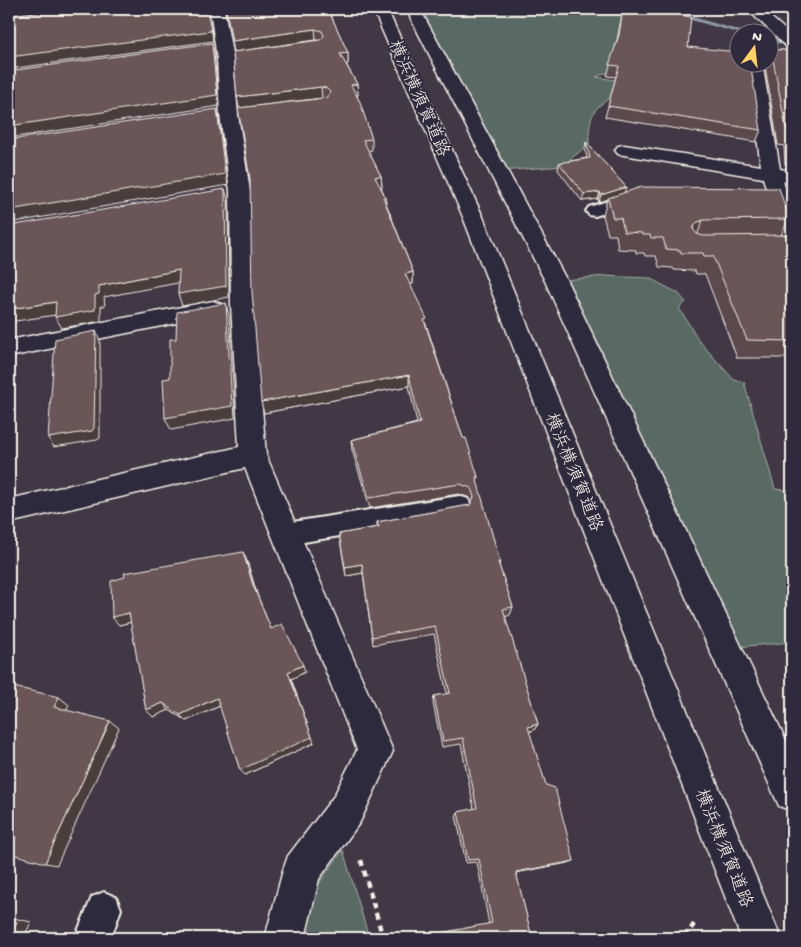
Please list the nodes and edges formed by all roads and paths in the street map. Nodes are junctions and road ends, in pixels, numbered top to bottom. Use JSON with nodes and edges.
{"nodes":[{"id":1,"x":216,"y":9,"type":"edge"},
{"id":2,"x":380,"y":9,"type":"edge"},
{"id":3,"x":414,"y":9,"type":"edge"},
{"id":4,"x":778,"y":30,"type":"edge"},
{"id":5,"x":790,"y":36,"type":"edge"},
{"id":6,"x":756,"y":72,"type":"edge"},
{"id":7,"x":624,"y":150,"type":"dead end"},
{"id":8,"x":771,"y":174,"type":"junction"},
{"id":9,"x":792,"y":177,"type":"edge"},
{"id":10,"x":654,"y":194,"type":"edge"},
{"id":11,"x":760,"y":198,"type":"edge"},
{"id":12,"x":779,"y":199,"type":"junction"},
{"id":13,"x":595,"y":211,"type":"dead end"},
{"id":14,"x":792,"y":238,"type":"edge"},
{"id":15,"x":773,"y":245,"type":"edge"},
{"id":16,"x":792,"y":245,"type":"edge"},
{"id":17,"x":242,"y":304,"type":"junction"},
{"id":18,"x":9,"y":349,"type":"edge"},
{"id":19,"x":253,"y":455,"type":"junction"},
{"id":20,"x":458,"y":506,"type":"edge"},
{"id":21,"x":9,"y":511,"type":"edge"},
{"id":22,"x":286,"y":534,"type":"junction"},
{"id":23,"x":792,"y":792,"type":"edge"},
{"id":24,"x":347,"y":809,"type":"junction"},
{"id":25,"x":694,"y":924,"type":"dead end"},
{"id":26,"x":285,"y":938,"type":"edge"},
{"id":27,"x":383,"y":938,"type":"edge"},
{"id":28,"x":685,"y":938,"type":"edge"},
{"id":29,"x":761,"y":938,"type":"edge"}],
"edges":[{"from":1,"to":17,"type":"main road"},
{"from":2,"to":29,"type":"main road","name":"横浜横須賀道路"},
{"from":3,"to":23,"type":"main road","name":"横浜横須賀道路"},
{"from":4,"to":5,"type":"main road"},
{"from":6,"to":8,"type":"main road"},
{"from":7,"to":8,"type":"main road"},
{"from":8,"to":9,"type":"main road"},
{"from":8,"to":12,"type":"main road"},
{"from":10,"to":13,"type":"lane"},
{"from":11,"to":12,"type":"lane"},
{"from":12,"to":14,"type":"main road"},
{"from":15,"to":16,"type":"lane"},
{"from":17,"to":18,"type":"main road"},
{"from":17,"to":19,"type":"main road"},
{"from":19,"to":21,"type":"main road"},
{"from":19,"to":22,"type":"main road"},
{"from":20,"to":22,"type":"lane"},
{"from":22,"to":24,"type":"main road"},
{"from":24,"to":26,"type":"main road"},
{"from":24,"to":27,"type":"path"},
{"from":25,"to":28,"type":"path"}]}
